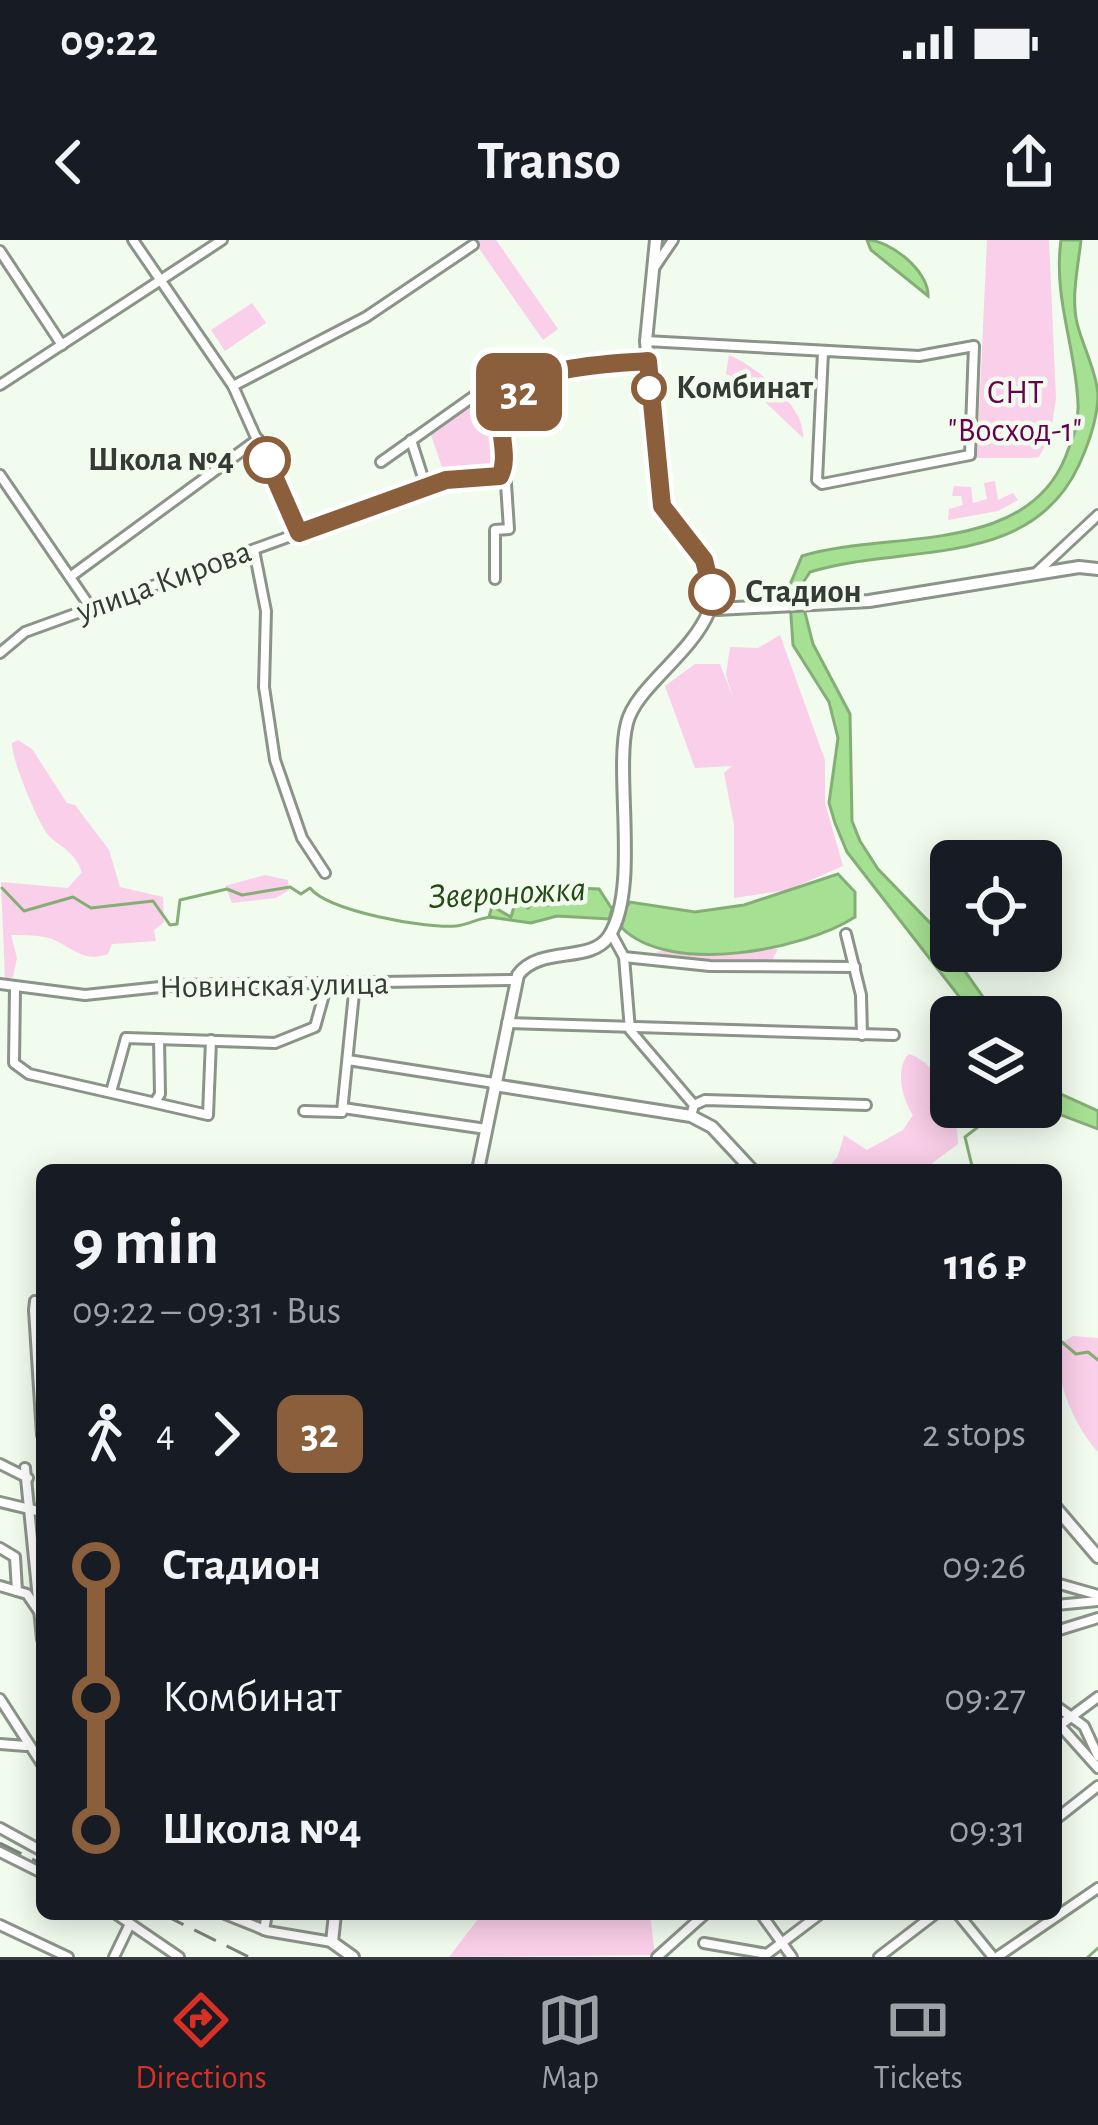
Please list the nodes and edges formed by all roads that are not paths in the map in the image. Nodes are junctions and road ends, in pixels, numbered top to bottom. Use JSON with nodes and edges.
{"nodes":[{"id":1,"x":133,"y":240,"type":"edge"},
{"id":2,"x":222,"y":240,"type":"edge"},
{"id":3,"x":656,"y":240,"type":"edge"},
{"id":4,"x":673,"y":240,"type":"edge"},
{"id":5,"x":473,"y":245,"type":"dead end"},
{"id":6,"x":0,"y":251,"type":"edge"},
{"id":7,"x":3,"y":265,"type":"edge"},
{"id":8,"x":653,"y":269,"type":"junction"},
{"id":9,"x":162,"y":280,"type":"junction"},
{"id":10,"x":646,"y":341,"type":"junction"},
{"id":11,"x":62,"y":345,"type":"junction"},
{"id":12,"x":824,"y":352,"type":"junction"},
{"id":13,"x":532,"y":356,"type":"dead end"},
{"id":14,"x":648,"y":361,"type":"junction"},
{"id":15,"x":0,"y":385,"type":"edge"},
{"id":16,"x":233,"y":386,"type":"junction"},
{"id":17,"x":258,"y":440,"type":"junction"},
{"id":18,"x":411,"y":440,"type":"junction"},
{"id":19,"x":381,"y":462,"type":"dead end"},
{"id":20,"x":505,"y":469,"type":"junction"},
{"id":21,"x":0,"y":475,"type":"edge"},
{"id":22,"x":426,"y":487,"type":"junction"},
{"id":23,"x":4,"y":490,"type":"edge"},
{"id":24,"x":1098,"y":514,"type":"edge"},
{"id":25,"x":299,"y":533,"type":"junction"},
{"id":26,"x":254,"y":550,"type":"junction"},
{"id":27,"x":1096,"y":567,"type":"edge"},
{"id":28,"x":1036,"y":573,"type":"junction"},
{"id":29,"x":70,"y":577,"type":"junction"},
{"id":30,"x":495,"y":579,"type":"dead end"},
{"id":31,"x":711,"y":606,"type":"junction"},
{"id":32,"x":91,"y":608,"type":"junction"},
{"id":33,"x":0,"y":653,"type":"edge"},
{"id":34,"x":325,"y":873,"type":"dead end"},
{"id":35,"x":613,"y":928,"type":"junction"},
{"id":36,"x":846,"y":934,"type":"dead end"},
{"id":37,"x":624,"y":957,"type":"junction"},
{"id":38,"x":855,"y":967,"type":"junction"},
{"id":39,"x":516,"y":980,"type":"junction"},
{"id":40,"x":355,"y":983,"type":"junction"},
{"id":41,"x":0,"y":984,"type":"edge"},
{"id":42,"x":321,"y":986,"type":"junction"},
{"id":43,"x":15,"y":988,"type":"junction"},
{"id":44,"x":506,"y":1023,"type":"junction"},
{"id":45,"x":630,"y":1030,"type":"junction"},
{"id":46,"x":862,"y":1035,"type":"junction"},
{"id":47,"x":894,"y":1035,"type":"dead end"},
{"id":48,"x":159,"y":1039,"type":"junction"},
{"id":49,"x":211,"y":1040,"type":"junction"},
{"id":50,"x":348,"y":1060,"type":"junction"},
{"id":51,"x":494,"y":1084,"type":"junction"},
{"id":52,"x":111,"y":1092,"type":"junction"},
{"id":53,"x":154,"y":1102,"type":"junction"},
{"id":54,"x":866,"y":1105,"type":"dead end"},
{"id":55,"x":343,"y":1108,"type":"junction"},
{"id":56,"x":693,"y":1110,"type":"junction"},
{"id":57,"x":304,"y":1111,"type":"dead end"},
{"id":58,"x":486,"y":1129,"type":"junction"},
{"id":59,"x":479,"y":1164,"type":"edge"},
{"id":60,"x":747,"y":1164,"type":"edge"},
{"id":61,"x":0,"y":1464,"type":"edge"},
{"id":62,"x":0,"y":1502,"type":"edge"},
{"id":63,"x":36,"y":1508,"type":"edge"},
{"id":64,"x":36,"y":1512,"type":"edge"},
{"id":65,"x":1062,"y":1515,"type":"edge"},
{"id":66,"x":0,"y":1548,"type":"edge"},
{"id":67,"x":1098,"y":1557,"type":"edge"},
{"id":68,"x":1062,"y":1585,"type":"edge"},
{"id":69,"x":0,"y":1586,"type":"edge"},
{"id":70,"x":17,"y":1591,"type":"junction"},
{"id":71,"x":1098,"y":1598,"type":"edge"},
{"id":72,"x":1062,"y":1604,"type":"edge"},
{"id":73,"x":36,"y":1606,"type":"edge"},
{"id":74,"x":1098,"y":1618,"type":"edge"},
{"id":75,"x":1062,"y":1629,"type":"edge"},
{"id":76,"x":1098,"y":1697,"type":"edge"},
{"id":77,"x":0,"y":1700,"type":"edge"},
{"id":78,"x":1062,"y":1710,"type":"edge"},
{"id":79,"x":1074,"y":1717,"type":"junction"},
{"id":80,"x":1062,"y":1722,"type":"edge"},
{"id":81,"x":1062,"y":1729,"type":"edge"},
{"id":82,"x":0,"y":1744,"type":"edge"},
{"id":83,"x":28,"y":1746,"type":"junction"},
{"id":84,"x":36,"y":1756,"type":"edge"},
{"id":85,"x":1098,"y":1756,"type":"edge"},
{"id":86,"x":1098,"y":1768,"type":"edge"},
{"id":87,"x":1098,"y":1786,"type":"edge"},
{"id":88,"x":1062,"y":1814,"type":"edge"},
{"id":89,"x":0,"y":1828,"type":"edge"},
{"id":90,"x":36,"y":1848,"type":"edge"},
{"id":91,"x":0,"y":1852,"type":"edge"},
{"id":92,"x":36,"y":1870,"type":"edge"},
{"id":93,"x":1098,"y":1888,"type":"edge"},
{"id":94,"x":1062,"y":1912,"type":"edge"},
{"id":95,"x":123,"y":1920,"type":"edge"},
{"id":96,"x":240,"y":1920,"type":"edge"},
{"id":97,"x":266,"y":1920,"type":"edge"},
{"id":98,"x":334,"y":1920,"type":"edge"},
{"id":99,"x":698,"y":1920,"type":"edge"},
{"id":100,"x":765,"y":1920,"type":"edge"},
{"id":101,"x":812,"y":1920,"type":"edge"},
{"id":102,"x":927,"y":1920,"type":"edge"},
{"id":103,"x":963,"y":1920,"type":"edge"},
{"id":104,"x":1050,"y":1920,"type":"edge"},
{"id":105,"x":0,"y":1925,"type":"edge"},
{"id":106,"x":129,"y":1925,"type":"junction"},
{"id":107,"x":264,"y":1930,"type":"junction"},
{"id":108,"x":331,"y":1943,"type":"junction"},
{"id":109,"x":704,"y":1943,"type":"dead end"},
{"id":110,"x":782,"y":1943,"type":"junction"},
{"id":111,"x":68,"y":1957,"type":"edge"},
{"id":112,"x":114,"y":1957,"type":"edge"},
{"id":113,"x":178,"y":1957,"type":"edge"},
{"id":114,"x":353,"y":1957,"type":"edge"},
{"id":115,"x":657,"y":1957,"type":"edge"},
{"id":116,"x":792,"y":1957,"type":"edge"},
{"id":117,"x":880,"y":1957,"type":"edge"},
{"id":118,"x":995,"y":1957,"type":"edge"}],
"edges":[{"from":1,"to":9,"type":"street"},
{"from":2,"to":9,"type":"street"},
{"from":3,"to":8,"type":"main road"},
{"from":4,"to":8,"type":"street"},
{"from":5,"to":16,"type":"street"},
{"from":6,"to":7,"type":"street"},
{"from":7,"to":11,"type":"street"},
{"from":8,"to":10,"type":"main road"},
{"from":9,"to":11,"type":"street"},
{"from":9,"to":16,"type":"street"},
{"from":10,"to":12,"type":"street"},
{"from":10,"to":14,"type":"main road"},
{"from":11,"to":15,"type":"street"},
{"from":12,"to":12,"type":"street"},
{"from":13,"to":18,"type":"street"},
{"from":14,"to":20,"type":"street"},
{"from":14,"to":31,"type":"main road"},
{"from":16,"to":17,"type":"street"},
{"from":17,"to":25,"type":"street"},
{"from":17,"to":29,"type":"street"},
{"from":18,"to":19,"type":"street"},
{"from":18,"to":22,"type":"street"},
{"from":20,"to":22,"type":"street","name":"улица Кирова"},
{"from":20,"to":30,"type":"street"},
{"from":21,"to":23,"type":"street"},
{"from":22,"to":25,"type":"street","name":"улица Кирова"},
{"from":23,"to":29,"type":"street"},
{"from":24,"to":28,"type":"street"},
{"from":25,"to":26,"type":"street","name":"улица Кирова"},
{"from":26,"to":32,"type":"street","name":"улица Кирова"},
{"from":26,"to":34,"type":"street"},
{"from":27,"to":28,"type":"main road"},
{"from":28,"to":31,"type":"main road"},
{"from":29,"to":32,"type":"street"},
{"from":31,"to":35,"type":"main road"},
{"from":32,"to":33,"type":"street","name":"улица Кирова"},
{"from":35,"to":37,"type":"street"},
{"from":35,"to":39,"type":"main road"},
{"from":36,"to":38,"type":"street"},
{"from":37,"to":38,"type":"street"},
{"from":37,"to":45,"type":"street"},
{"from":38,"to":46,"type":"street"},
{"from":39,"to":40,"type":"street","name":"Новинская улица"},
{"from":39,"to":44,"type":"main road"},
{"from":40,"to":42,"type":"street","name":"Новинская улица"},
{"from":40,"to":50,"type":"street"},
{"from":41,"to":43,"type":"street","name":"Новинская улица"},
{"from":42,"to":43,"type":"street","name":"Новинская улица"},
{"from":42,"to":49,"type":"street"},
{"from":43,"to":52,"type":"street"},
{"from":44,"to":45,"type":"street"},
{"from":44,"to":51,"type":"main road"},
{"from":45,"to":46,"type":"street"},
{"from":45,"to":56,"type":"street"},
{"from":46,"to":47,"type":"street"},
{"from":48,"to":49,"type":"street"},
{"from":48,"to":52,"type":"street"},
{"from":48,"to":53,"type":"street"},
{"from":49,"to":53,"type":"street"},
{"from":50,"to":51,"type":"street"},
{"from":50,"to":55,"type":"street"},
{"from":51,"to":56,"type":"main road"},
{"from":51,"to":58,"type":"main road"},
{"from":52,"to":53,"type":"street"},
{"from":54,"to":56,"type":"street"},
{"from":55,"to":57,"type":"street"},
{"from":55,"to":58,"type":"street"},
{"from":56,"to":60,"type":"main road"},
{"from":58,"to":59,"type":"main road"},
{"from":61,"to":63,"type":"street"},
{"from":62,"to":64,"type":"street"},
{"from":65,"to":67,"type":"main road"},
{"from":66,"to":70,"type":"street"},
{"from":68,"to":71,"type":"street"},
{"from":69,"to":70,"type":"street"},
{"from":70,"to":73,"type":"street"},
{"from":71,"to":72,"type":"street"},
{"from":74,"to":75,"type":"street"},
{"from":76,"to":79,"type":"street"},
{"from":77,"to":83,"type":"street"},
{"from":78,"to":79,"type":"street"},
{"from":79,"to":80,"type":"street"},
{"from":79,"to":85,"type":"street"},
{"from":81,"to":86,"type":"street"},
{"from":82,"to":83,"type":"street"},
{"from":83,"to":84,"type":"street"},
{"from":87,"to":88,"type":"street"},
{"from":89,"to":90,"type":"street"},
{"from":91,"to":92,"type":"street"},
{"from":93,"to":94,"type":"street"},
{"from":95,"to":106,"type":"street"},
{"from":96,"to":107,"type":"street"},
{"from":97,"to":107,"type":"street"},
{"from":98,"to":108,"type":"main road"},
{"from":99,"to":115,"type":"street"},
{"from":100,"to":110,"type":"street"},
{"from":101,"to":110,"type":"street"},
{"from":102,"to":117,"type":"street"},
{"from":103,"to":118,"type":"street"},
{"from":104,"to":118,"type":"street"},
{"from":105,"to":111,"type":"street"},
{"from":106,"to":112,"type":"street"},
{"from":106,"to":113,"type":"street"},
{"from":107,"to":108,"type":"street"},
{"from":108,"to":114,"type":"main road"},
{"from":109,"to":110,"type":"street"},
{"from":110,"to":116,"type":"street"}]}
